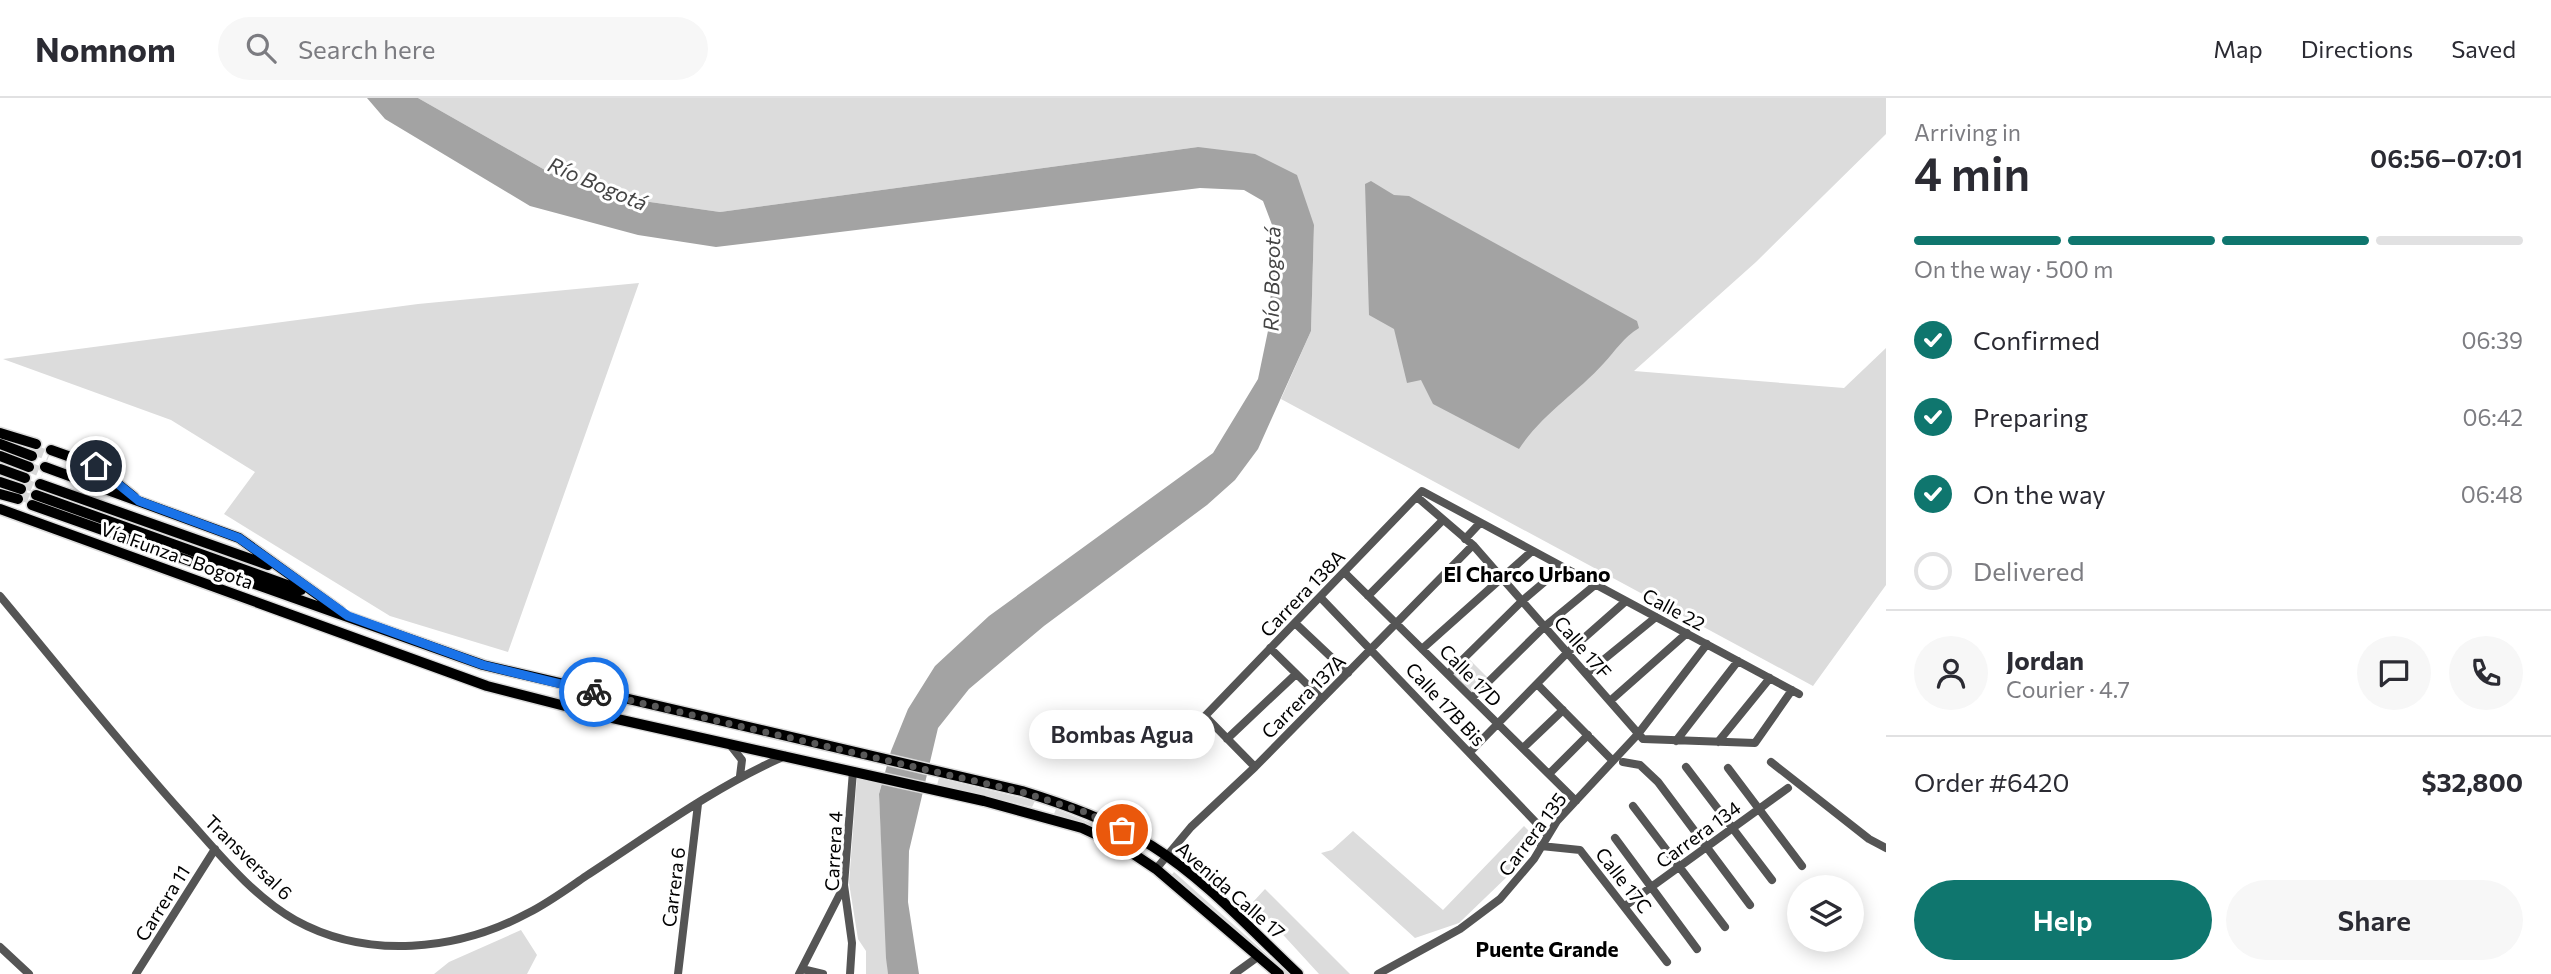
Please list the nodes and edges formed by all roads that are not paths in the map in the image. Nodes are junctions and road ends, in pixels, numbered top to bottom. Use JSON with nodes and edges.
{"nodes":[{"id":1,"x":0,"y":435,"type":"edge"},
{"id":2,"x":0,"y":444,"type":"edge"},
{"id":3,"x":0,"y":450,"type":"edge"},
{"id":4,"x":0,"y":457,"type":"edge"},
{"id":5,"x":0,"y":463,"type":"edge"},
{"id":6,"x":0,"y":469,"type":"edge"},
{"id":7,"x":27,"y":473,"type":"junction"},
{"id":8,"x":0,"y":475,"type":"edge"},
{"id":9,"x":42,"y":478,"type":"junction"},
{"id":10,"x":0,"y":482,"type":"edge"},
{"id":11,"x":0,"y":488,"type":"edge"},
{"id":12,"x":0,"y":494,"type":"edge"},
{"id":13,"x":1420,"y":494,"type":"junction"},
{"id":14,"x":139,"y":501,"type":"junction"},
{"id":15,"x":0,"y":509,"type":"edge"},
{"id":16,"x":1443,"y":520,"type":"junction"},
{"id":17,"x":1480,"y":523,"type":"junction"},
{"id":18,"x":1465,"y":539,"type":"junction"},
{"id":19,"x":247,"y":545,"type":"junction"},
{"id":20,"x":1473,"y":545,"type":"junction"},
{"id":21,"x":1532,"y":551,"type":"junction"},
{"id":22,"x":262,"y":557,"type":"junction"},
{"id":23,"x":1562,"y":567,"type":"junction"},
{"id":24,"x":280,"y":570,"type":"junction"},
{"id":25,"x":1344,"y":572,"type":"junction"},
{"id":26,"x":1501,"y":577,"type":"junction"},
{"id":27,"x":295,"y":580,"type":"junction"},
{"id":28,"x":1595,"y":585,"type":"junction"},
{"id":29,"x":317,"y":595,"type":"junction"},
{"id":30,"x":1368,"y":596,"type":"junction"},
{"id":31,"x":1320,"y":597,"type":"junction"},
{"id":32,"x":1,"y":598,"type":"edge"},
{"id":33,"x":1521,"y":601,"type":"junction"},
{"id":34,"x":1626,"y":601,"type":"junction"},
{"id":35,"x":337,"y":609,"type":"junction"},
{"id":36,"x":348,"y":616,"type":"junction"},
{"id":37,"x":1656,"y":617,"type":"junction"},
{"id":38,"x":1295,"y":623,"type":"junction"},
{"id":39,"x":1396,"y":623,"type":"junction"},
{"id":40,"x":1544,"y":627,"type":"junction"},
{"id":41,"x":1687,"y":634,"type":"junction"},
{"id":42,"x":1707,"y":645,"type":"junction"},
{"id":43,"x":1270,"y":648,"type":"junction"},
{"id":44,"x":1371,"y":649,"type":"junction"},
{"id":45,"x":1422,"y":649,"type":"junction"},
{"id":46,"x":1567,"y":653,"type":"junction"},
{"id":47,"x":1738,"y":661,"type":"junction"},
{"id":48,"x":1348,"y":673,"type":"junction"},
{"id":49,"x":1296,"y":674,"type":"junction"},
{"id":50,"x":1448,"y":674,"type":"junction"},
{"id":51,"x":1586,"y":674,"type":"junction"},
{"id":52,"x":1770,"y":678,"type":"junction"},
{"id":53,"x":542,"y":680,"type":"junction"},
{"id":54,"x":1538,"y":684,"type":"junction"},
{"id":55,"x":1472,"y":698,"type":"junction"},
{"id":56,"x":536,"y":699,"type":"junction"},
{"id":57,"x":1322,"y":699,"type":"junction"},
{"id":58,"x":1610,"y":701,"type":"junction"},
{"id":59,"x":1563,"y":710,"type":"junction"},
{"id":60,"x":1498,"y":724,"type":"junction"},
{"id":61,"x":1638,"y":734,"type":"junction"},
{"id":62,"x":1588,"y":735,"type":"junction"},
{"id":63,"x":1227,"y":739,"type":"junction"},
{"id":64,"x":1676,"y":741,"type":"junction"},
{"id":65,"x":1718,"y":742,"type":"junction"},
{"id":66,"x":727,"y":743,"type":"junction"},
{"id":67,"x":1523,"y":748,"type":"junction"},
{"id":68,"x":1470,"y":752,"type":"junction"},
{"id":69,"x":785,"y":756,"type":"junction"},
{"id":70,"x":1613,"y":761,"type":"junction"},
{"id":71,"x":1623,"y":762,"type":"dead end"},
{"id":72,"x":1771,"y":762,"type":"dead end"},
{"id":73,"x":1255,"y":767,"type":"junction"},
{"id":74,"x":1686,"y":768,"type":"dead end"},
{"id":75,"x":1728,"y":768,"type":"dead end"},
{"id":76,"x":853,"y":771,"type":"junction"},
{"id":77,"x":1549,"y":774,"type":"junction"},
{"id":78,"x":740,"y":776,"type":"junction"},
{"id":79,"x":1788,"y":788,"type":"dead end"},
{"id":80,"x":935,"y":790,"type":"joint"},
{"id":81,"x":1050,"y":800,"type":"junction"},
{"id":82,"x":1576,"y":801,"type":"junction"},
{"id":83,"x":698,"y":804,"type":"junction"},
{"id":84,"x":1633,"y":806,"type":"dead end"},
{"id":85,"x":1759,"y":809,"type":"junction"},
{"id":86,"x":1045,"y":817,"type":"junction"},
{"id":87,"x":1733,"y":828,"type":"junction"},
{"id":88,"x":1548,"y":834,"type":"junction"},
{"id":89,"x":1615,"y":838,"type":"dead end"},
{"id":90,"x":1541,"y":846,"type":"junction"},
{"id":91,"x":1706,"y":848,"type":"junction"},
{"id":92,"x":1886,"y":848,"type":"edge"},
{"id":93,"x":215,"y":849,"type":"junction"},
{"id":94,"x":1167,"y":856,"type":"junction"},
{"id":95,"x":1679,"y":866,"type":"junction"},
{"id":96,"x":1802,"y":866,"type":"dead end"},
{"id":97,"x":1156,"y":869,"type":"junction"},
{"id":98,"x":1772,"y":880,"type":"dead end"},
{"id":99,"x":845,"y":885,"type":"junction"},
{"id":100,"x":1653,"y":886,"type":"junction"},
{"id":101,"x":1749,"y":905,"type":"dead end"},
{"id":102,"x":1625,"y":906,"type":"junction"},
{"id":103,"x":1725,"y":928,"type":"dead end"},
{"id":104,"x":0,"y":947,"type":"edge"},
{"id":105,"x":1697,"y":949,"type":"dead end"},
{"id":106,"x":1259,"y":956,"type":"junction"},
{"id":107,"x":1667,"y":962,"type":"dead end"},
{"id":108,"x":800,"y":971,"type":"edge"},
{"id":109,"x":29,"y":974,"type":"edge"},
{"id":110,"x":136,"y":974,"type":"edge"},
{"id":111,"x":678,"y":974,"type":"edge"},
{"id":112,"x":823,"y":974,"type":"edge"},
{"id":113,"x":850,"y":974,"type":"edge"},
{"id":114,"x":1234,"y":974,"type":"edge"},
{"id":115,"x":1279,"y":974,"type":"edge"},
{"id":116,"x":1298,"y":974,"type":"edge"},
{"id":117,"x":1378,"y":974,"type":"edge"}],
"edges":[{"from":1,"to":7,"type":"main road"},
{"from":2,"to":7,"type":"main road"},
{"from":3,"to":7,"type":"main road"},
{"from":4,"to":7,"type":"main road"},
{"from":5,"to":7,"type":"main road"},
{"from":6,"to":7,"type":"main road"},
{"from":7,"to":8,"type":"main road"},
{"from":7,"to":10,"type":"main road"},
{"from":7,"to":11,"type":"main road"},
{"from":7,"to":12,"type":"main road"},
{"from":9,"to":14,"type":"main road"},
{"from":9,"to":14,"type":"main road"},
{"from":9,"to":19,"type":"main road"},
{"from":9,"to":22,"type":"main road"},
{"from":9,"to":24,"type":"main road"},
{"from":9,"to":27,"type":"main road"},
{"from":9,"to":29,"type":"main road"},
{"from":9,"to":35,"type":"main road"},
{"from":9,"to":36,"type":"main road"},
{"from":13,"to":16,"type":"street","name":"Calle 17F"},
{"from":13,"to":17,"type":"street","name":"Calle 22"},
{"from":13,"to":25,"type":"street","name":"Carrera 138A"},
{"from":14,"to":19,"type":"main road"},
{"from":15,"to":56,"type":"main road","name":"Vía Funza - Bogota"},
{"from":16,"to":18,"type":"street","name":"Calle 17F"},
{"from":16,"to":30,"type":"street"},
{"from":17,"to":18,"type":"street"},
{"from":17,"to":21,"type":"street","name":"Calle 22"},
{"from":18,"to":20,"type":"street","name":"Calle 17F"},
{"from":19,"to":22,"type":"main road"},
{"from":20,"to":26,"type":"street","name":"Calle 17F"},
{"from":20,"to":39,"type":"street","name":"Carrera 137A"},
{"from":21,"to":23,"type":"street","name":"Calle 22"},
{"from":21,"to":26,"type":"street"},
{"from":22,"to":24,"type":"main road"},
{"from":23,"to":28,"type":"street","name":"Calle 22"},
{"from":23,"to":33,"type":"street"},
{"from":24,"to":27,"type":"main road"},
{"from":25,"to":30,"type":"street","name":"Calle 17D"},
{"from":25,"to":31,"type":"street","name":"Carrera 138A"},
{"from":26,"to":33,"type":"street","name":"Calle 17F"},
{"from":26,"to":45,"type":"street"},
{"from":27,"to":29,"type":"main road"},
{"from":28,"to":34,"type":"street","name":"Calle 22"},
{"from":28,"to":40,"type":"street"},
{"from":29,"to":35,"type":"main road"},
{"from":30,"to":39,"type":"street","name":"Calle 17D"},
{"from":31,"to":38,"type":"street","name":"Carrera 138A"},
{"from":31,"to":44,"type":"street","name":"Calle 17B Bis"},
{"from":32,"to":93,"type":"street","name":"Transversal 6"},
{"from":33,"to":40,"type":"street","name":"Calle 17F"},
{"from":33,"to":50,"type":"street"},
{"from":34,"to":37,"type":"street","name":"Calle 22"},
{"from":34,"to":46,"type":"street"},
{"from":35,"to":36,"type":"main road"},
{"from":36,"to":53,"type":"main road","name":"Avenida Calle 17"},
{"from":37,"to":41,"type":"street","name":"Calle 22"},
{"from":37,"to":51,"type":"street"},
{"from":38,"to":43,"type":"street","name":"Carrera 138A"},
{"from":38,"to":48,"type":"street"},
{"from":39,"to":44,"type":"street","name":"Carrera 137A"},
{"from":39,"to":45,"type":"street","name":"Calle 17D"},
{"from":40,"to":46,"type":"street","name":"Calle 17F"},
{"from":40,"to":55,"type":"street"},
{"from":41,"to":42,"type":"street","name":"Calle 22"},
{"from":41,"to":58,"type":"street"},
{"from":42,"to":47,"type":"street","name":"Calle 22"},
{"from":42,"to":61,"type":"street","name":"Carrera 135"},
{"from":43,"to":49,"type":"street"},
{"from":43,"to":63,"type":"street","name":"Carrera 138A"},
{"from":44,"to":48,"type":"street","name":"Carrera 137A"},
{"from":44,"to":68,"type":"street","name":"Calle 17B Bis"},
{"from":45,"to":50,"type":"street","name":"Calle 17D"},
{"from":46,"to":51,"type":"street","name":"Calle 17F"},
{"from":46,"to":54,"type":"street"},
{"from":47,"to":52,"type":"street","name":"Calle 22"},
{"from":47,"to":64,"type":"street"},
{"from":48,"to":57,"type":"street","name":"Carrera 137A"},
{"from":49,"to":57,"type":"street"},
{"from":49,"to":63,"type":"street"},
{"from":50,"to":55,"type":"street","name":"Calle 17D"},
{"from":51,"to":58,"type":"street","name":"Calle 17F"},
{"from":52,"to":65,"type":"street"},
{"from":52,"to":65,"type":"street","name":"Calle 22"},
{"from":53,"to":56,"type":"main road"},
{"from":53,"to":81,"type":"main road","name":"Avenida Calle 17"},
{"from":54,"to":59,"type":"street"},
{"from":54,"to":60,"type":"street"},
{"from":55,"to":60,"type":"street","name":"Calle 17D"},
{"from":56,"to":66,"type":"main road","name":"Vía Funza - Bogota"},
{"from":57,"to":73,"type":"street","name":"Carrera 137A"},
{"from":58,"to":61,"type":"street","name":"Calle 17F"},
{"from":59,"to":62,"type":"street"},
{"from":59,"to":67,"type":"street"},
{"from":60,"to":67,"type":"street","name":"Calle 17D"},
{"from":60,"to":68,"type":"street"},
{"from":61,"to":64,"type":"street"},
{"from":61,"to":70,"type":"street","name":"Carrera 135"},
{"from":62,"to":70,"type":"street"},
{"from":62,"to":77,"type":"street"},
{"from":63,"to":73,"type":"street"},
{"from":64,"to":65,"type":"street"},
{"from":66,"to":69,"type":"main road","name":"Vía Funza - Bogota"},
{"from":66,"to":78,"type":"street"},
{"from":67,"to":77,"type":"street","name":"Calle 17D"},
{"from":68,"to":88,"type":"street","name":"Calle 17B Bis"},
{"from":69,"to":76,"type":"main road","name":"Vía Funza - Bogota"},
{"from":69,"to":78,"type":"street","name":"Transversal 6"},
{"from":70,"to":82,"type":"street","name":"Carrera 135"},
{"from":71,"to":91,"type":"street"},
{"from":72,"to":92,"type":"street"},
{"from":73,"to":94,"type":"street","name":"Carrera 137A"},
{"from":74,"to":87,"type":"street"},
{"from":75,"to":85,"type":"street"},
{"from":76,"to":80,"type":"main road","name":"Vía Funza - Bogota"},
{"from":76,"to":99,"type":"street","name":"Carrera 4"},
{"from":77,"to":82,"type":"street","name":"Calle 17D"},
{"from":78,"to":83,"type":"street","name":"Transversal 6"},
{"from":79,"to":85,"type":"street","name":"Carrera 134"},
{"from":80,"to":86,"type":"main road","name":"Avenida Calle 17"},
{"from":81,"to":86,"type":"main road"},
{"from":81,"to":94,"type":"main road","name":"Avenida Calle 17"},
{"from":82,"to":88,"type":"street","name":"Carrera 135"},
{"from":83,"to":93,"type":"street","name":"Transversal 6"},
{"from":83,"to":111,"type":"street","name":"Carrera 6"},
{"from":84,"to":95,"type":"street"},
{"from":85,"to":87,"type":"street","name":"Carrera 134"},
{"from":85,"to":96,"type":"street"},
{"from":86,"to":97,"type":"main road","name":"Avenida Calle 17"},
{"from":87,"to":91,"type":"street","name":"Carrera 134"},
{"from":87,"to":98,"type":"street"},
{"from":88,"to":90,"type":"street","name":"Carrera 135"},
{"from":89,"to":100,"type":"street"},
{"from":90,"to":102,"type":"street","name":"Calle 17C"},
{"from":90,"to":117,"type":"street","name":"Carrera 135"},
{"from":91,"to":95,"type":"street","name":"Carrera 134"},
{"from":91,"to":101,"type":"street"},
{"from":93,"to":110,"type":"street","name":"Carrera 11"},
{"from":94,"to":97,"type":"street","name":"Carrera 137A"},
{"from":94,"to":116,"type":"main road","name":"Avenida Calle 17"},
{"from":95,"to":100,"type":"street","name":"Carrera 134"},
{"from":95,"to":103,"type":"street"},
{"from":97,"to":106,"type":"main road","name":"Avenida Calle 17"},
{"from":99,"to":108,"type":"street"},
{"from":99,"to":113,"type":"street","name":"Carrera 4"},
{"from":100,"to":102,"type":"street","name":"Carrera 134"},
{"from":100,"to":105,"type":"street"},
{"from":102,"to":107,"type":"street","name":"Calle 17C"},
{"from":104,"to":109,"type":"street"},
{"from":106,"to":114,"type":"street"},
{"from":106,"to":115,"type":"main road","name":"Avenida Calle 17"},
{"from":108,"to":112,"type":"street"}]}
